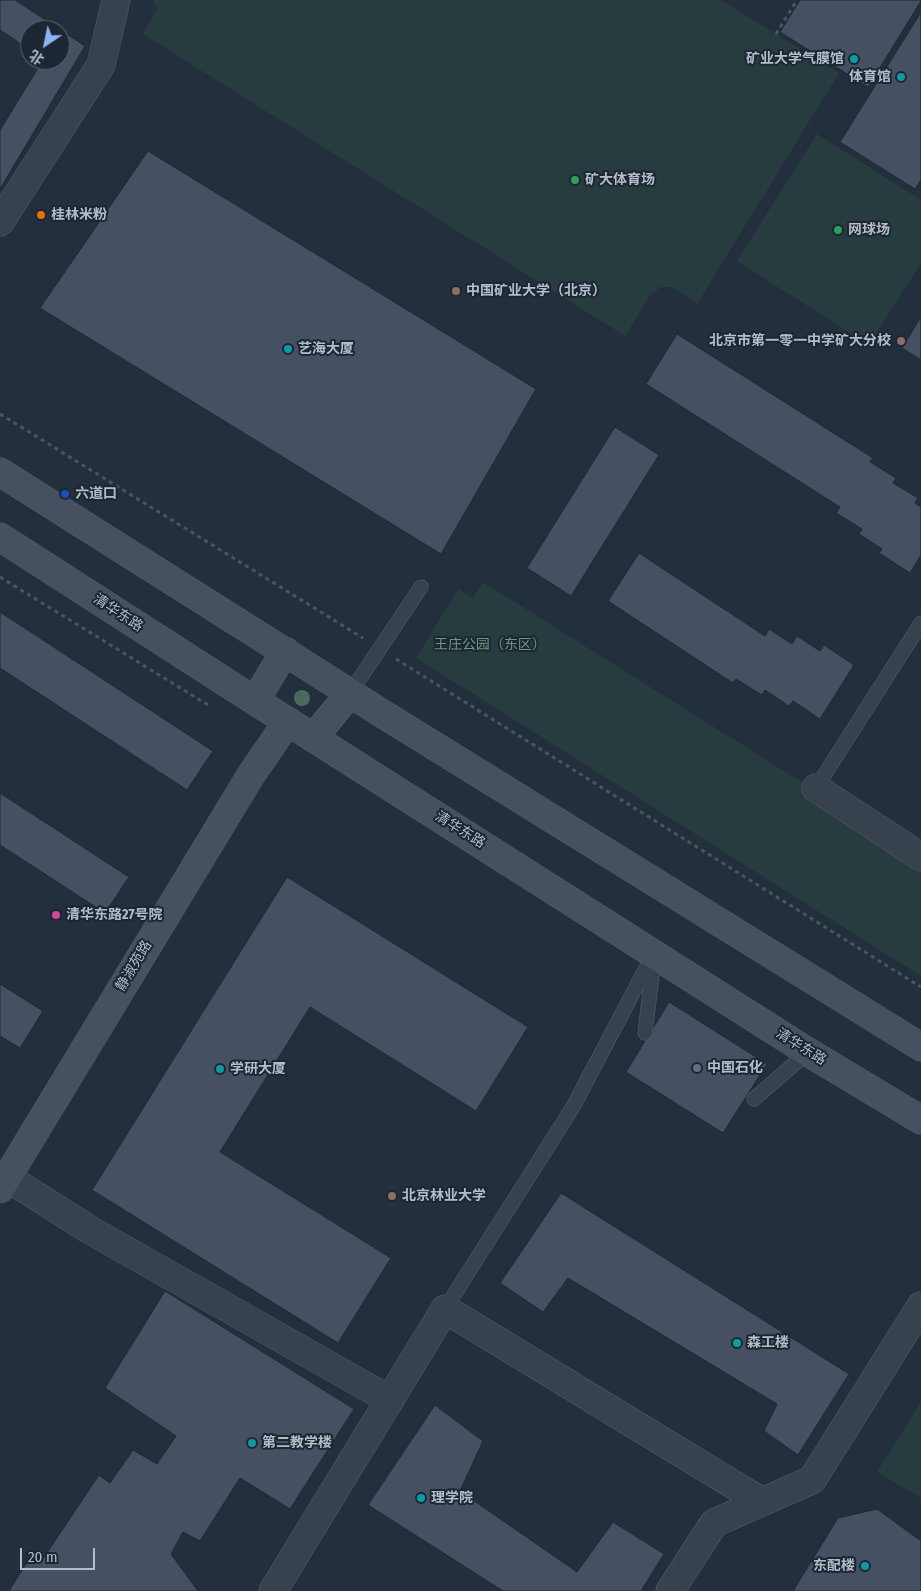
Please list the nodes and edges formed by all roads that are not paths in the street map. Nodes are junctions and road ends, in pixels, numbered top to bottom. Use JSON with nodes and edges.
{"nodes":[{"id":1,"x":116,"y":0,"type":"edge"},
{"id":2,"x":0,"y":222,"type":"edge"},
{"id":3,"x":0,"y":472,"type":"edge"},
{"id":4,"x":0,"y":536,"type":"edge"},
{"id":5,"x":421,"y":587,"type":"dead end"},
{"id":6,"x":921,"y":623,"type":"edge"},
{"id":7,"x":285,"y":651,"type":"junction"},
{"id":8,"x":350,"y":693,"type":"junction"},
{"id":9,"x":255,"y":701,"type":"junction"},
{"id":10,"x":288,"y":721,"type":"junction"},
{"id":11,"x":314,"y":737,"type":"junction"},
{"id":12,"x":816,"y":788,"type":"joint"},
{"id":13,"x":921,"y":857,"type":"edge"},
{"id":14,"x":654,"y":953,"type":"junction"},
{"id":15,"x":645,"y":1033,"type":"dead end"},
{"id":16,"x":921,"y":1047,"type":"edge"},
{"id":17,"x":808,"y":1052,"type":"junction"},
{"id":18,"x":754,"y":1099,"type":"dead end"},
{"id":19,"x":921,"y":1120,"type":"edge"},
{"id":20,"x":4,"y":1183,"type":"edge"},
{"id":21,"x":921,"y":1306,"type":"edge"},
{"id":22,"x":445,"y":1309,"type":"junction"},
{"id":23,"x":390,"y":1400,"type":"junction"},
{"id":24,"x":762,"y":1502,"type":"junction"},
{"id":25,"x":273,"y":1591,"type":"edge"},
{"id":26,"x":670,"y":1591,"type":"edge"}],
"edges":[{"from":1,"to":2,"type":"street"},
{"from":3,"to":7,"type":"main road"},
{"from":4,"to":9,"type":"main road","name":"清华东路"},
{"from":5,"to":8,"type":"lane"},
{"from":6,"to":12,"type":"lane"},
{"from":7,"to":8,"type":"main road"},
{"from":7,"to":9,"type":"main road"},
{"from":8,"to":11,"type":"main road"},
{"from":8,"to":16,"type":"main road"},
{"from":9,"to":10,"type":"main road","name":"清华东路"},
{"from":10,"to":11,"type":"main road","name":"清华东路"},
{"from":10,"to":20,"type":"main road","name":"静淑苑路"},
{"from":11,"to":14,"type":"main road","name":"清华东路"},
{"from":12,"to":13,"type":"street"},
{"from":14,"to":15,"type":"lane"},
{"from":14,"to":17,"type":"main road","name":"清华东路"},
{"from":14,"to":22,"type":"lane"},
{"from":17,"to":18,"type":"lane"},
{"from":17,"to":19,"type":"main road","name":"清华东路"},
{"from":20,"to":23,"type":"street"},
{"from":21,"to":24,"type":"street"},
{"from":22,"to":23,"type":"street"},
{"from":22,"to":24,"type":"street"},
{"from":23,"to":25,"type":"street"},
{"from":24,"to":26,"type":"street"}]}
